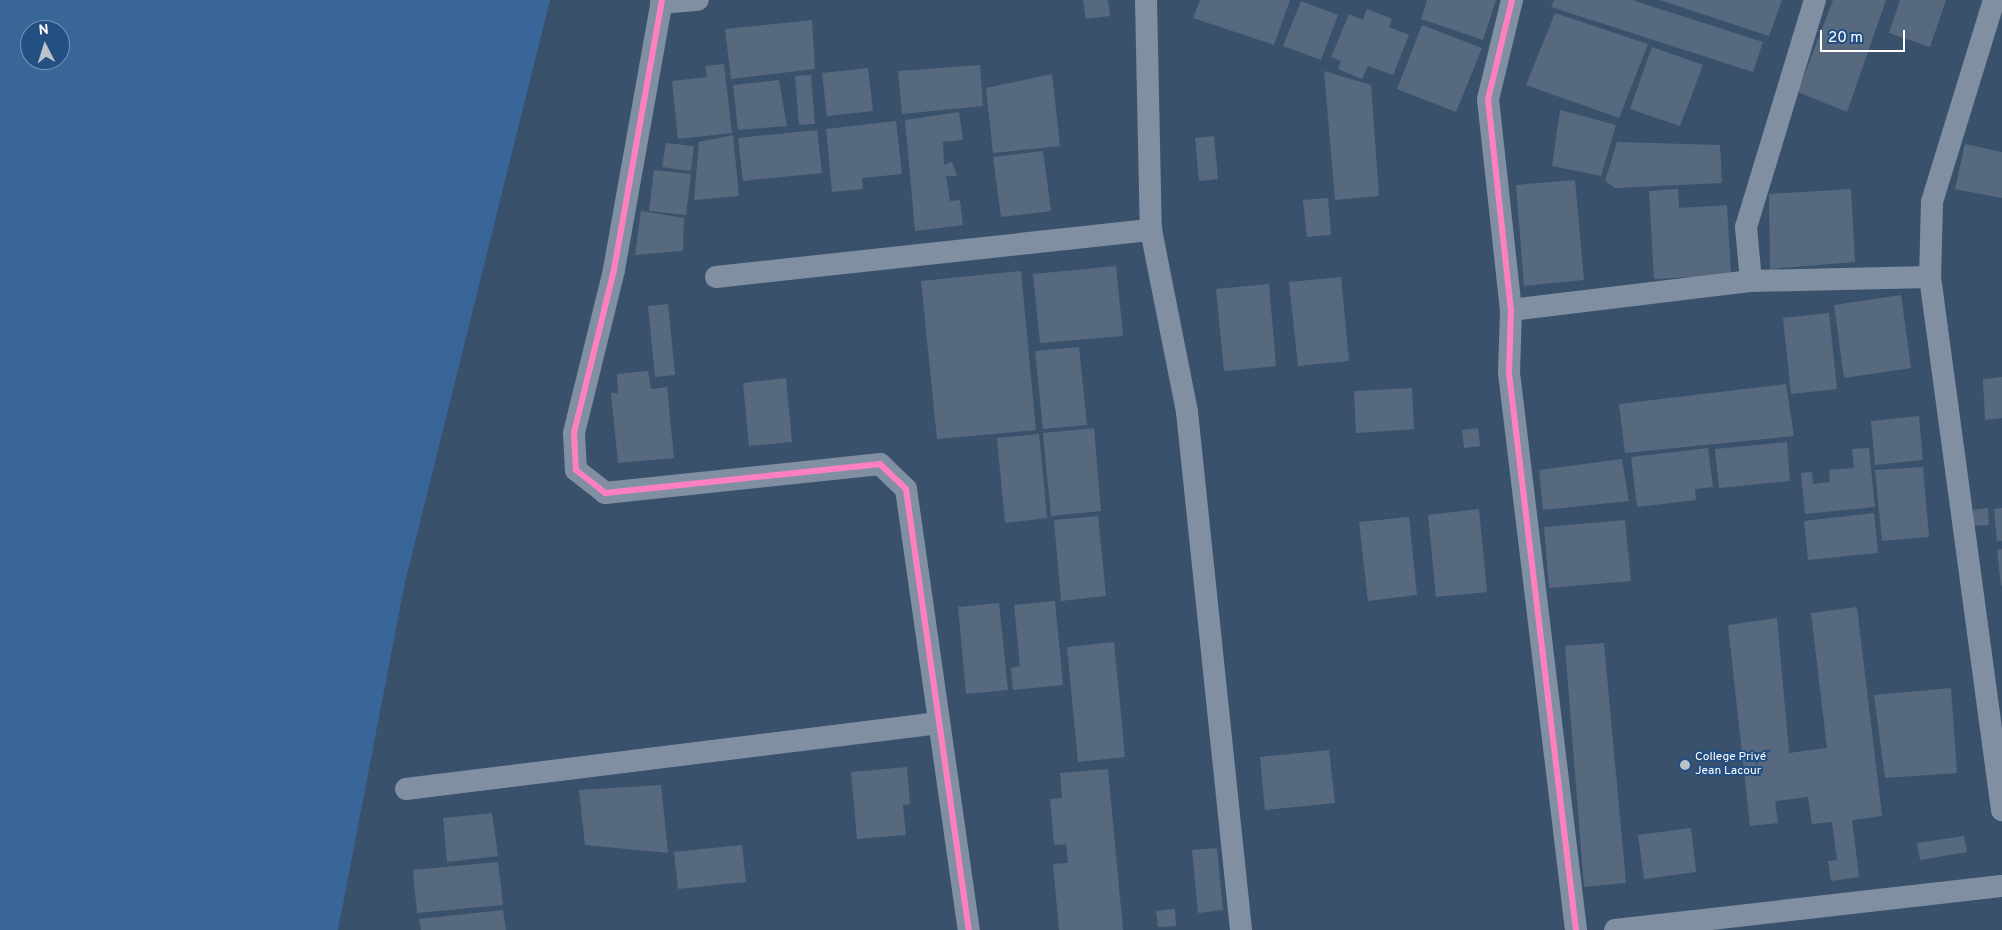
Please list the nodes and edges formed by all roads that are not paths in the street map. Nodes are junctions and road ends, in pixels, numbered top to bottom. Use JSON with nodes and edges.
{"nodes":[{"id":1,"x":698,"y":0,"type":"edge"},
{"id":2,"x":1146,"y":0,"type":"edge"},
{"id":3,"x":1512,"y":0,"type":"edge"},
{"id":4,"x":1816,"y":0,"type":"edge"},
{"id":5,"x":1994,"y":0,"type":"edge"},
{"id":6,"x":661,"y":1,"type":"edge"},
{"id":7,"x":1151,"y":230,"type":"junction"},
{"id":8,"x":716,"y":277,"type":"dead end"},
{"id":9,"x":1930,"y":277,"type":"junction"},
{"id":10,"x":1751,"y":281,"type":"junction"},
{"id":11,"x":1511,"y":310,"type":"junction"},
{"id":12,"x":939,"y":723,"type":"junction"},
{"id":13,"x":406,"y":789,"type":"dead end"},
{"id":14,"x":2002,"y":810,"type":"edge"},
{"id":15,"x":2002,"y":886,"type":"edge"},
{"id":16,"x":969,"y":930,"type":"edge"},
{"id":17,"x":1240,"y":930,"type":"edge"},
{"id":18,"x":1576,"y":930,"type":"edge"},
{"id":19,"x":1615,"y":930,"type":"edge"}],
"edges":[{"from":1,"to":6,"type":"street"},
{"from":2,"to":7,"type":"street"},
{"from":3,"to":11,"type":"street"},
{"from":4,"to":10,"type":"street"},
{"from":5,"to":9,"type":"street"},
{"from":6,"to":12,"type":"street"},
{"from":7,"to":8,"type":"street"},
{"from":7,"to":17,"type":"street"},
{"from":9,"to":10,"type":"street"},
{"from":9,"to":14,"type":"street"},
{"from":10,"to":11,"type":"street"},
{"from":11,"to":18,"type":"street"},
{"from":12,"to":13,"type":"street"},
{"from":12,"to":16,"type":"street"},
{"from":15,"to":19,"type":"street"}]}
